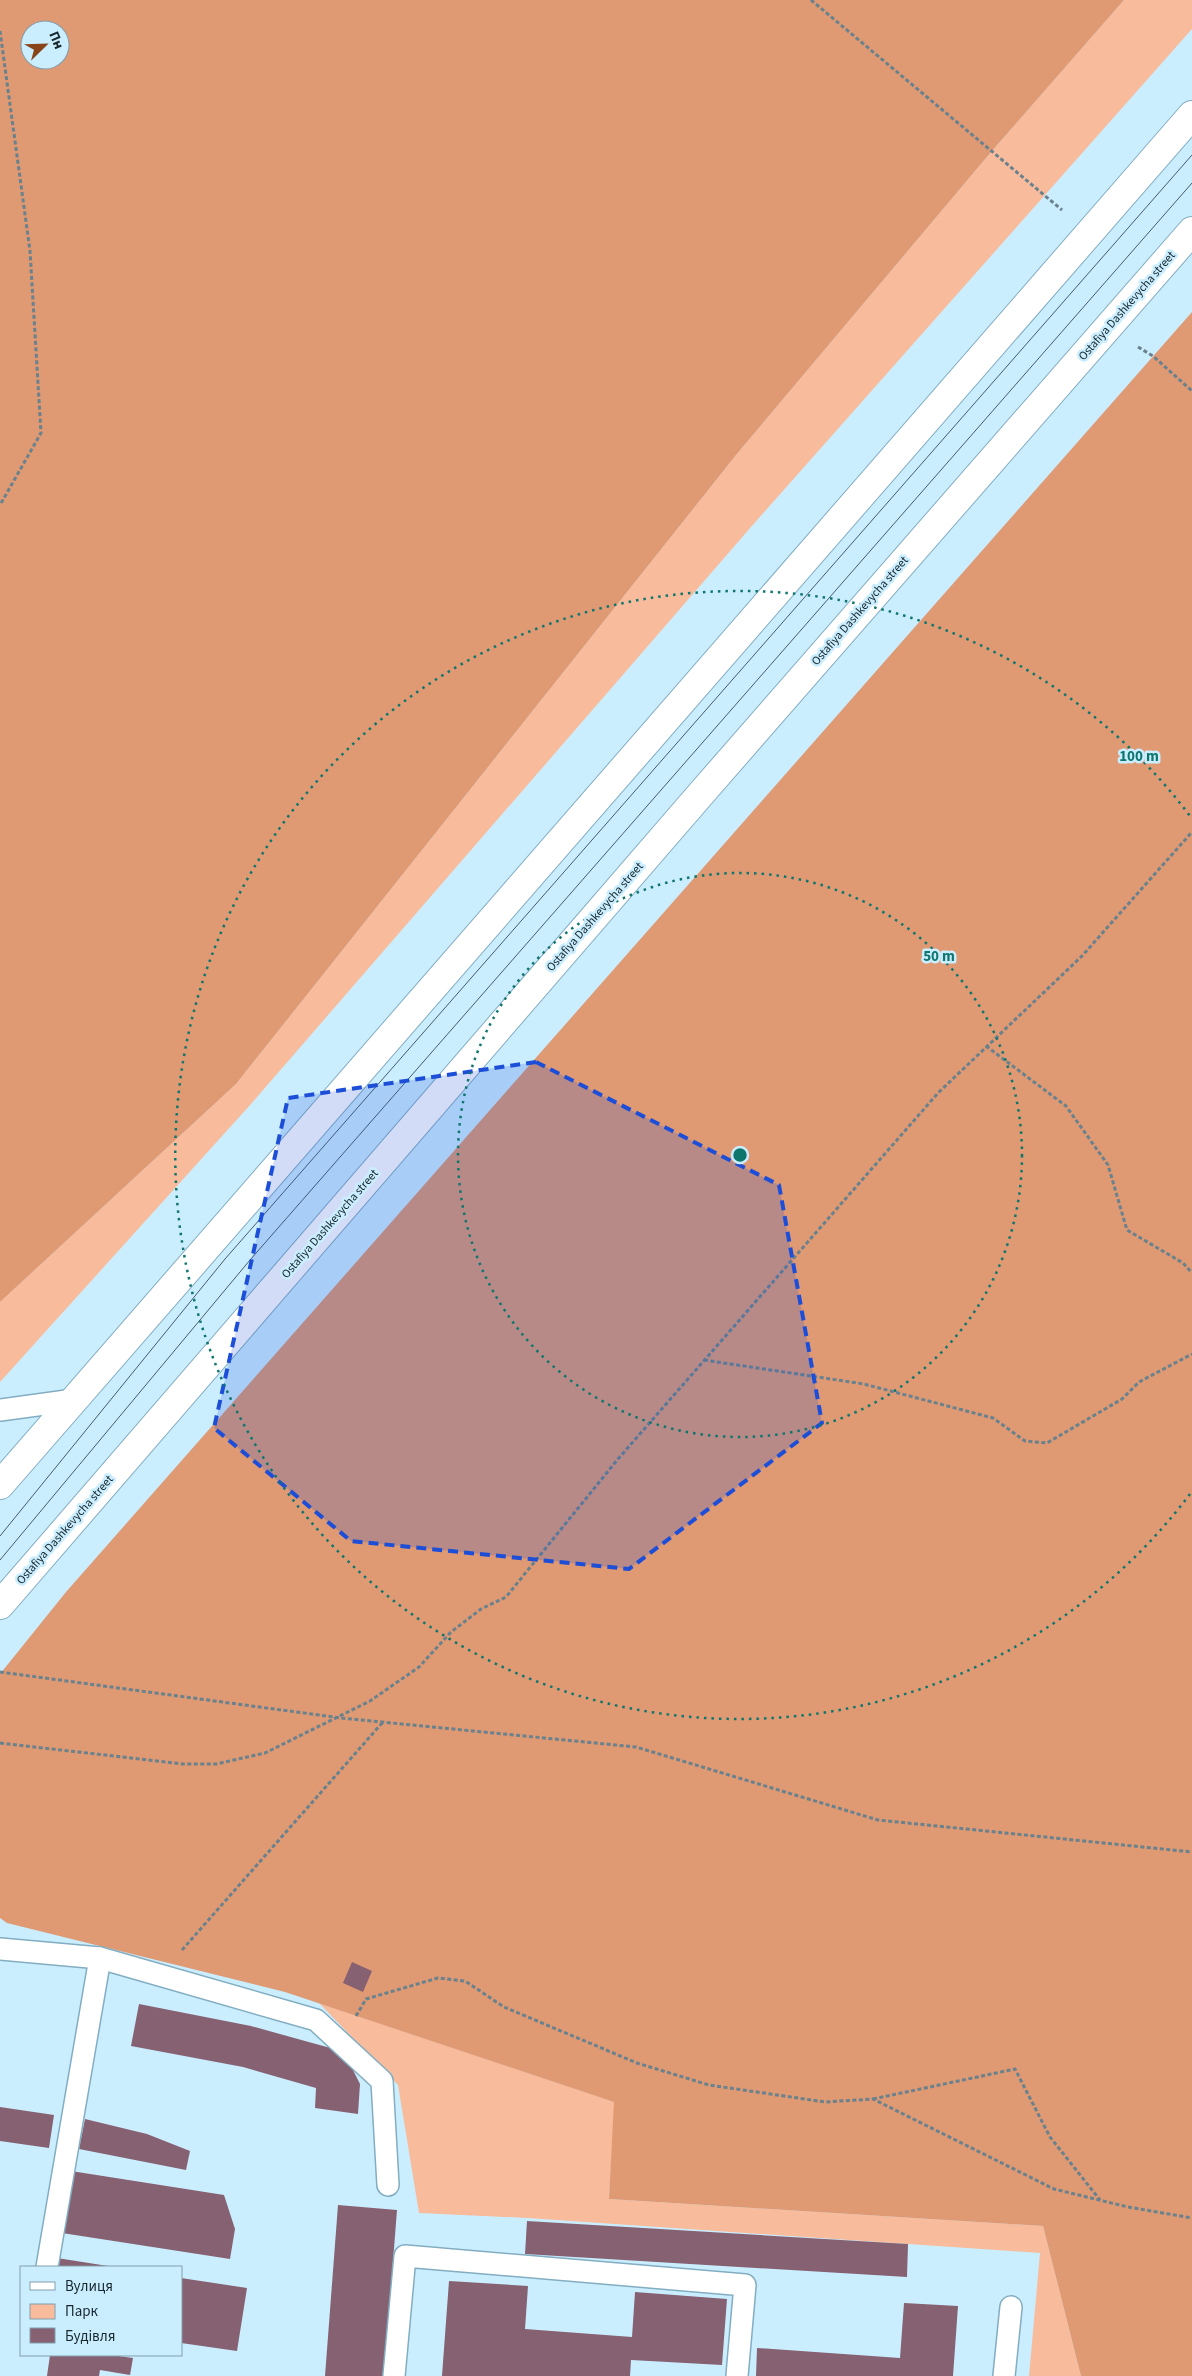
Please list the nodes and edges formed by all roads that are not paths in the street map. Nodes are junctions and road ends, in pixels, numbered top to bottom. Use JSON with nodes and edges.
{"nodes":[{"id":1,"x":1192,"y":115,"type":"edge"},
{"id":2,"x":1192,"y":231,"type":"edge"},
{"id":3,"x":74,"y":1400,"type":"junction"},
{"id":4,"x":0,"y":1410,"type":"edge"},
{"id":5,"x":0,"y":1485,"type":"edge"},
{"id":6,"x":0,"y":1605,"type":"edge"},
{"id":7,"x":0,"y":1949,"type":"edge"},
{"id":8,"x":100,"y":1958,"type":"junction"},
{"id":9,"x":388,"y":2186,"type":"dead end"},
{"id":10,"x":47,"y":2266,"type":"edge"},
{"id":11,"x":1010,"y":2307,"type":"dead end"},
{"id":12,"x":394,"y":2376,"type":"edge"},
{"id":13,"x":737,"y":2376,"type":"edge"},
{"id":14,"x":1004,"y":2376,"type":"edge"}],
"edges":[{"from":1,"to":3,"type":"street"},
{"from":2,"to":6,"type":"street","name":"Ostafiya Dashkevycha street"},
{"from":3,"to":4,"type":"lane"},
{"from":3,"to":5,"type":"street"},
{"from":7,"to":8,"type":"lane"},
{"from":8,"to":9,"type":"lane"},
{"from":8,"to":10,"type":"lane"},
{"from":11,"to":14,"type":"lane"},
{"from":12,"to":13,"type":"lane"}]}
